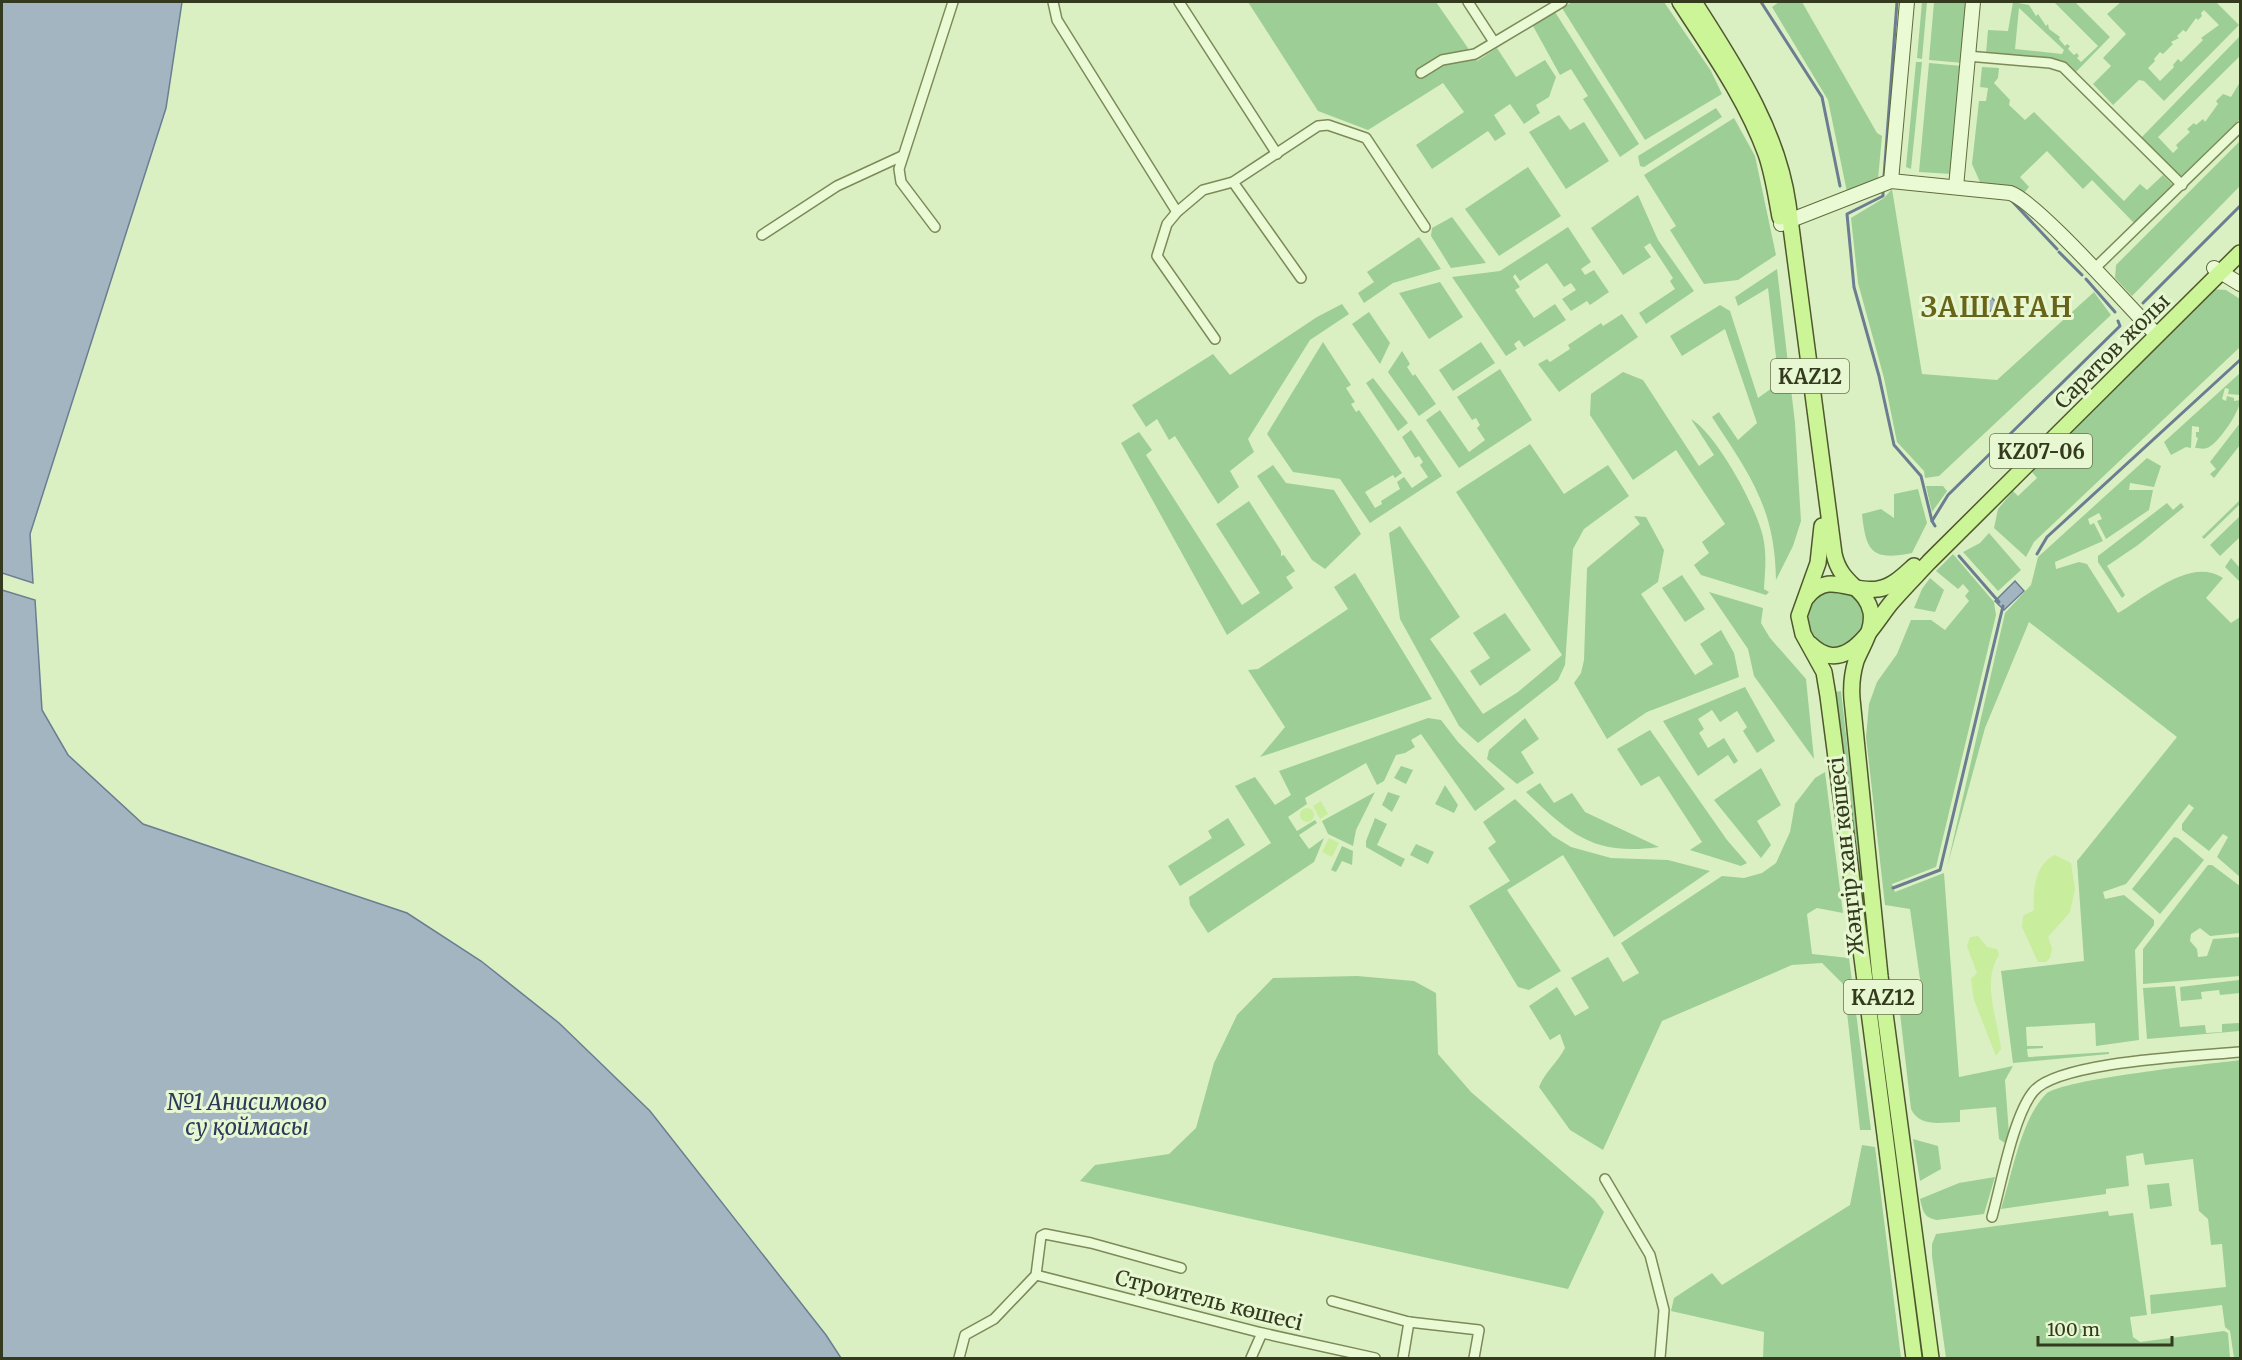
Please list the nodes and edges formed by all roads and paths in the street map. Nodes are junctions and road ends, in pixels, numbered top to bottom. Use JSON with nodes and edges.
{"nodes":[{"id":1,"x":953,"y":2,"type":"edge"},
{"id":2,"x":1053,"y":2,"type":"edge"},
{"id":3,"x":1179,"y":2,"type":"edge"},
{"id":4,"x":1468,"y":2,"type":"edge"},
{"id":5,"x":1562,"y":2,"type":"edge"},
{"id":6,"x":1680,"y":2,"type":"edge"},
{"id":7,"x":1694,"y":2,"type":"edge"},
{"id":8,"x":1907,"y":2,"type":"edge"},
{"id":9,"x":1973,"y":2,"type":"edge"},
{"id":10,"x":1494,"y":42,"type":"junction"},
{"id":11,"x":1967,"y":56,"type":"junction"},
{"id":12,"x":1420,"y":73,"type":"dead end"},
{"id":13,"x":2241,"y":127,"type":"edge"},
{"id":14,"x":1277,"y":154,"type":"junction"},
{"id":15,"x":902,"y":156,"type":"junction"},
{"id":16,"x":1233,"y":182,"type":"junction"},
{"id":17,"x":1891,"y":182,"type":"junction"},
{"id":18,"x":2182,"y":185,"type":"junction"},
{"id":19,"x":1956,"y":187,"type":"junction"},
{"id":20,"x":1177,"y":212,"type":"junction"},
{"id":21,"x":1786,"y":223,"type":"junction"},
{"id":22,"x":935,"y":227,"type":"dead end"},
{"id":23,"x":1425,"y":227,"type":"dead end"},
{"id":24,"x":762,"y":235,"type":"dead end"},
{"id":25,"x":2241,"y":242,"type":"edge"},
{"id":26,"x":2241,"y":253,"type":"edge"},
{"id":27,"x":2093,"y":270,"type":"junction"},
{"id":28,"x":2218,"y":270,"type":"junction"},
{"id":29,"x":1301,"y":278,"type":"dead end"},
{"id":30,"x":2241,"y":284,"type":"edge"},
{"id":31,"x":2152,"y":330,"type":"junction"},
{"id":32,"x":1215,"y":339,"type":"dead end"},
{"id":33,"x":1851,"y":586,"type":"junction"},
{"id":34,"x":1805,"y":599,"type":"junction"},
{"id":35,"x":1867,"y":636,"type":"junction"},
{"id":36,"x":1808,"y":642,"type":"junction"},
{"id":37,"x":2241,"y":1052,"type":"edge"},
{"id":38,"x":1605,"y":1179,"type":"dead end"},
{"id":39,"x":1992,"y":1217,"type":"dead end"},
{"id":40,"x":1181,"y":1268,"type":"dead end"},
{"id":41,"x":1036,"y":1275,"type":"junction"},
{"id":42,"x":1332,"y":1301,"type":"dead end"},
{"id":43,"x":1409,"y":1322,"type":"junction"},
{"id":44,"x":1262,"y":1333,"type":"junction"},
{"id":45,"x":959,"y":1359,"type":"edge"},
{"id":46,"x":1251,"y":1359,"type":"edge"},
{"id":47,"x":1375,"y":1359,"type":"edge"},
{"id":48,"x":1402,"y":1359,"type":"edge"},
{"id":49,"x":1474,"y":1359,"type":"edge"},
{"id":50,"x":1660,"y":1359,"type":"edge"},
{"id":51,"x":1914,"y":1359,"type":"edge"},
{"id":52,"x":1931,"y":1359,"type":"edge"}],
"edges":[{"from":1,"to":15,"type":"street"},
{"from":2,"to":20,"type":"street"},
{"from":3,"to":14,"type":"street"},
{"from":4,"to":10,"type":"street"},
{"from":5,"to":10,"type":"street"},
{"from":6,"to":21,"type":"main road","name":"Жәңгір хан көшесі","number":"KAZ12"},
{"from":7,"to":21,"type":"main road","name":"Жәңгір хан көшесі","number":"KAZ12"},
{"from":8,"to":17,"type":"main road"},
{"from":9,"to":11,"type":"main road"},
{"from":10,"to":12,"type":"street"},
{"from":11,"to":18,"type":"street"},
{"from":11,"to":19,"type":"main road"},
{"from":13,"to":18,"type":"street"},
{"from":14,"to":16,"type":"street"},
{"from":14,"to":23,"type":"street"},
{"from":15,"to":22,"type":"street"},
{"from":15,"to":24,"type":"street"},
{"from":16,"to":20,"type":"street"},
{"from":16,"to":29,"type":"street"},
{"from":17,"to":19,"type":"main road"},
{"from":17,"to":21,"type":"main road"},
{"from":18,"to":27,"type":"street"},
{"from":19,"to":27,"type":"main road"},
{"from":20,"to":32,"type":"street"},
{"from":21,"to":33,"type":"main road","name":"Жәңгір хан көшесі","number":"KAZ12"},
{"from":21,"to":34,"type":"main road","name":"Жәңгір хан көшесі","number":"KAZ12"},
{"from":25,"to":28,"type":"main road","name":"Саратов жолы","number":"KZ07-06"},
{"from":26,"to":28,"type":"main road","name":"Саратов жолы","number":"KZ07-06"},
{"from":27,"to":31,"type":"main road"},
{"from":28,"to":30,"type":"main road"},
{"from":28,"to":31,"type":"main road","name":"Саратов жолы","number":"KZ07-06"},
{"from":28,"to":35,"type":"main road","name":"Саратов жолы","number":"KZ07-06"},
{"from":31,"to":33,"type":"main road","name":"Саратов жолы","number":"KZ07-06"},
{"from":33,"to":34,"type":"main road"},
{"from":33,"to":35,"type":"main road","name":"Жәңгір хан көшесі","number":"KAZ12"},
{"from":34,"to":36,"type":"main road","name":"Жәңгір хан көшесі","number":"KAZ12"},
{"from":35,"to":36,"type":"main road"},
{"from":35,"to":52,"type":"main road","name":"Жәңгір хан көшесі","number":"KAZ12"},
{"from":36,"to":51,"type":"main road","name":"Жәңгір хан көшесі","number":"KAZ12"},
{"from":37,"to":39,"type":"street"},
{"from":38,"to":50,"type":"street"},
{"from":40,"to":41,"type":"street"},
{"from":41,"to":44,"type":"street","name":"Строитель көшесі"},
{"from":41,"to":45,"type":"street"},
{"from":42,"to":43,"type":"street"},
{"from":43,"to":48,"type":"street"},
{"from":43,"to":49,"type":"street"},
{"from":44,"to":46,"type":"street"},
{"from":44,"to":47,"type":"street","name":"Строитель көшесі"}]}
